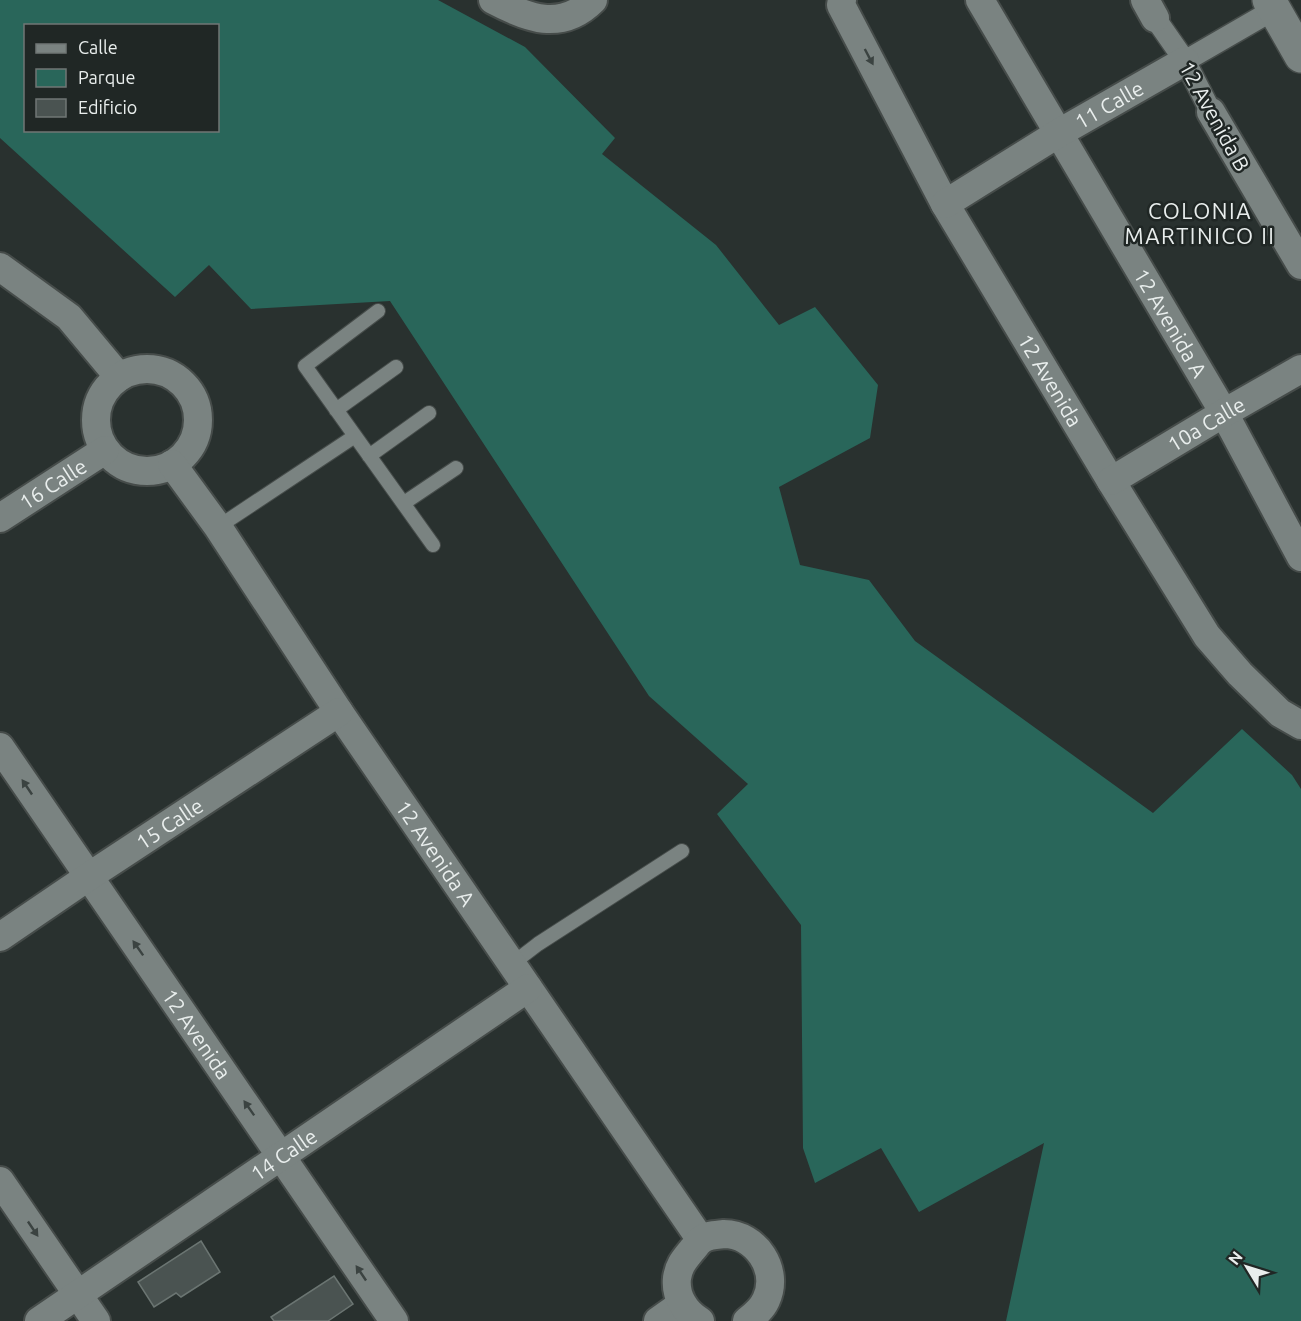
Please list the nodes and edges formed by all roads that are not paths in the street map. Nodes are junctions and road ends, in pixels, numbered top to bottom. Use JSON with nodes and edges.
{"nodes":[{"id":1,"x":493,"y":0,"type":"edge"},
{"id":2,"x":593,"y":0,"type":"edge"},
{"id":3,"x":980,"y":0,"type":"edge"},
{"id":4,"x":842,"y":3,"type":"edge"},
{"id":5,"x":1272,"y":5,"type":"edge"},
{"id":6,"x":1150,"y":9,"type":"edge"},
{"id":7,"x":1301,"y":56,"type":"edge"},
{"id":8,"x":1185,"y":61,"type":"junction"},
{"id":9,"x":1211,"y":112,"type":"joint"},
{"id":10,"x":1059,"y":133,"type":"junction"},
{"id":11,"x":945,"y":204,"type":"junction"},
{"id":12,"x":1301,"y":265,"type":"edge"},
{"id":13,"x":0,"y":267,"type":"edge"},
{"id":14,"x":378,"y":311,"type":"dead end"},
{"id":15,"x":396,"y":367,"type":"dead end"},
{"id":16,"x":1301,"y":369,"type":"edge"},
{"id":17,"x":119,"y":377,"type":"junction"},
{"id":18,"x":336,"y":410,"type":"junction"},
{"id":19,"x":429,"y":413,"type":"dead end"},
{"id":20,"x":1224,"y":413,"type":"junction"},
{"id":21,"x":355,"y":436,"type":"junction"},
{"id":22,"x":105,"y":450,"type":"junction"},
{"id":23,"x":369,"y":456,"type":"junction"},
{"id":24,"x":172,"y":464,"type":"junction"},
{"id":25,"x":456,"y":468,"type":"dead end"},
{"id":26,"x":1111,"y":481,"type":"junction"},
{"id":27,"x":404,"y":503,"type":"junction"},
{"id":28,"x":0,"y":518,"type":"edge"},
{"id":29,"x":218,"y":527,"type":"junction"},
{"id":30,"x":433,"y":545,"type":"dead end"},
{"id":31,"x":1301,"y":557,"type":"edge"},
{"id":32,"x":339,"y":712,"type":"junction"},
{"id":33,"x":1301,"y":724,"type":"edge"},
{"id":34,"x":0,"y":747,"type":"edge"},
{"id":35,"x":682,"y":851,"type":"dead end"},
{"id":36,"x":88,"y":876,"type":"junction"},
{"id":37,"x":0,"y":937,"type":"edge"},
{"id":38,"x":512,"y":964,"type":"junction"},
{"id":39,"x":528,"y":988,"type":"junction"},
{"id":40,"x":282,"y":1156,"type":"junction"},
{"id":41,"x":0,"y":1181,"type":"edge"},
{"id":42,"x":701,"y":1240,"type":"junction"},
{"id":43,"x":78,"y":1294,"type":"junction"},
{"id":44,"x":691,"y":1312,"type":"edge"},
{"id":45,"x":757,"y":1318,"type":"edge"},
{"id":46,"x":39,"y":1321,"type":"edge"},
{"id":47,"x":96,"y":1321,"type":"edge"},
{"id":48,"x":394,"y":1321,"type":"edge"},
{"id":49,"x":658,"y":1321,"type":"edge"}],
"edges":[{"from":1,"to":2,"type":"street"},
{"from":3,"to":10,"type":"street","name":"12 Avenida A"},
{"from":4,"to":11,"type":"street","name":"12 Avenida","one_way":true},
{"from":5,"to":7,"type":"street"},
{"from":5,"to":8,"type":"street","name":"11 Calle"},
{"from":6,"to":8,"type":"street","name":"12 Avenida B"},
{"from":8,"to":9,"type":"street","name":"12 Avenida B"},
{"from":8,"to":10,"type":"street","name":"11 Calle"},
{"from":9,"to":12,"type":"street","name":"12 Avenida B"},
{"from":10,"to":11,"type":"street","name":"11 Calle"},
{"from":10,"to":20,"type":"street","name":"12 Avenida A"},
{"from":11,"to":26,"type":"street","name":"12 Avenida"},
{"from":13,"to":17,"type":"street"},
{"from":14,"to":18,"type":"lane"},
{"from":15,"to":18,"type":"lane"},
{"from":16,"to":20,"type":"street","name":"10a Calle"},
{"from":17,"to":22,"type":"street"},
{"from":17,"to":24,"type":"street"},
{"from":18,"to":21,"type":"lane"},
{"from":19,"to":23,"type":"lane"},
{"from":20,"to":26,"type":"street","name":"10a Calle"},
{"from":20,"to":31,"type":"street","name":"12 Avenida A"},
{"from":21,"to":23,"type":"lane"},
{"from":21,"to":29,"type":"lane"},
{"from":22,"to":24,"type":"street"},
{"from":22,"to":28,"type":"street","name":"16 Calle"},
{"from":23,"to":27,"type":"lane"},
{"from":24,"to":29,"type":"street","name":"12 Avenida A"},
{"from":25,"to":27,"type":"lane"},
{"from":26,"to":33,"type":"street","name":"12 Avenida"},
{"from":27,"to":30,"type":"lane"},
{"from":29,"to":32,"type":"street","name":"12 Avenida A"},
{"from":32,"to":36,"type":"street","name":"15 Calle"},
{"from":32,"to":38,"type":"street","name":"12 Avenida A"},
{"from":36,"to":34,"type":"street","name":"12 Avenida","one_way":true},
{"from":35,"to":38,"type":"lane"},
{"from":36,"to":37,"type":"street","name":"15 Calle"},
{"from":40,"to":36,"type":"street","name":"12 Avenida","one_way":true},
{"from":38,"to":39,"type":"street","name":"12 Avenida A"},
{"from":39,"to":40,"type":"street","name":"14 Calle"},
{"from":39,"to":42,"type":"street","name":"12 Avenida A"},
{"from":40,"to":43,"type":"street","name":"14 Calle"},
{"from":48,"to":40,"type":"street","name":"12 Avenida","one_way":true},
{"from":41,"to":43,"type":"street","one_way":true},
{"from":42,"to":44,"type":"street"},
{"from":42,"to":45,"type":"street"},
{"from":43,"to":46,"type":"street","name":"14 Calle"},
{"from":43,"to":47,"type":"street"},
{"from":44,"to":49,"type":"street"}]}
